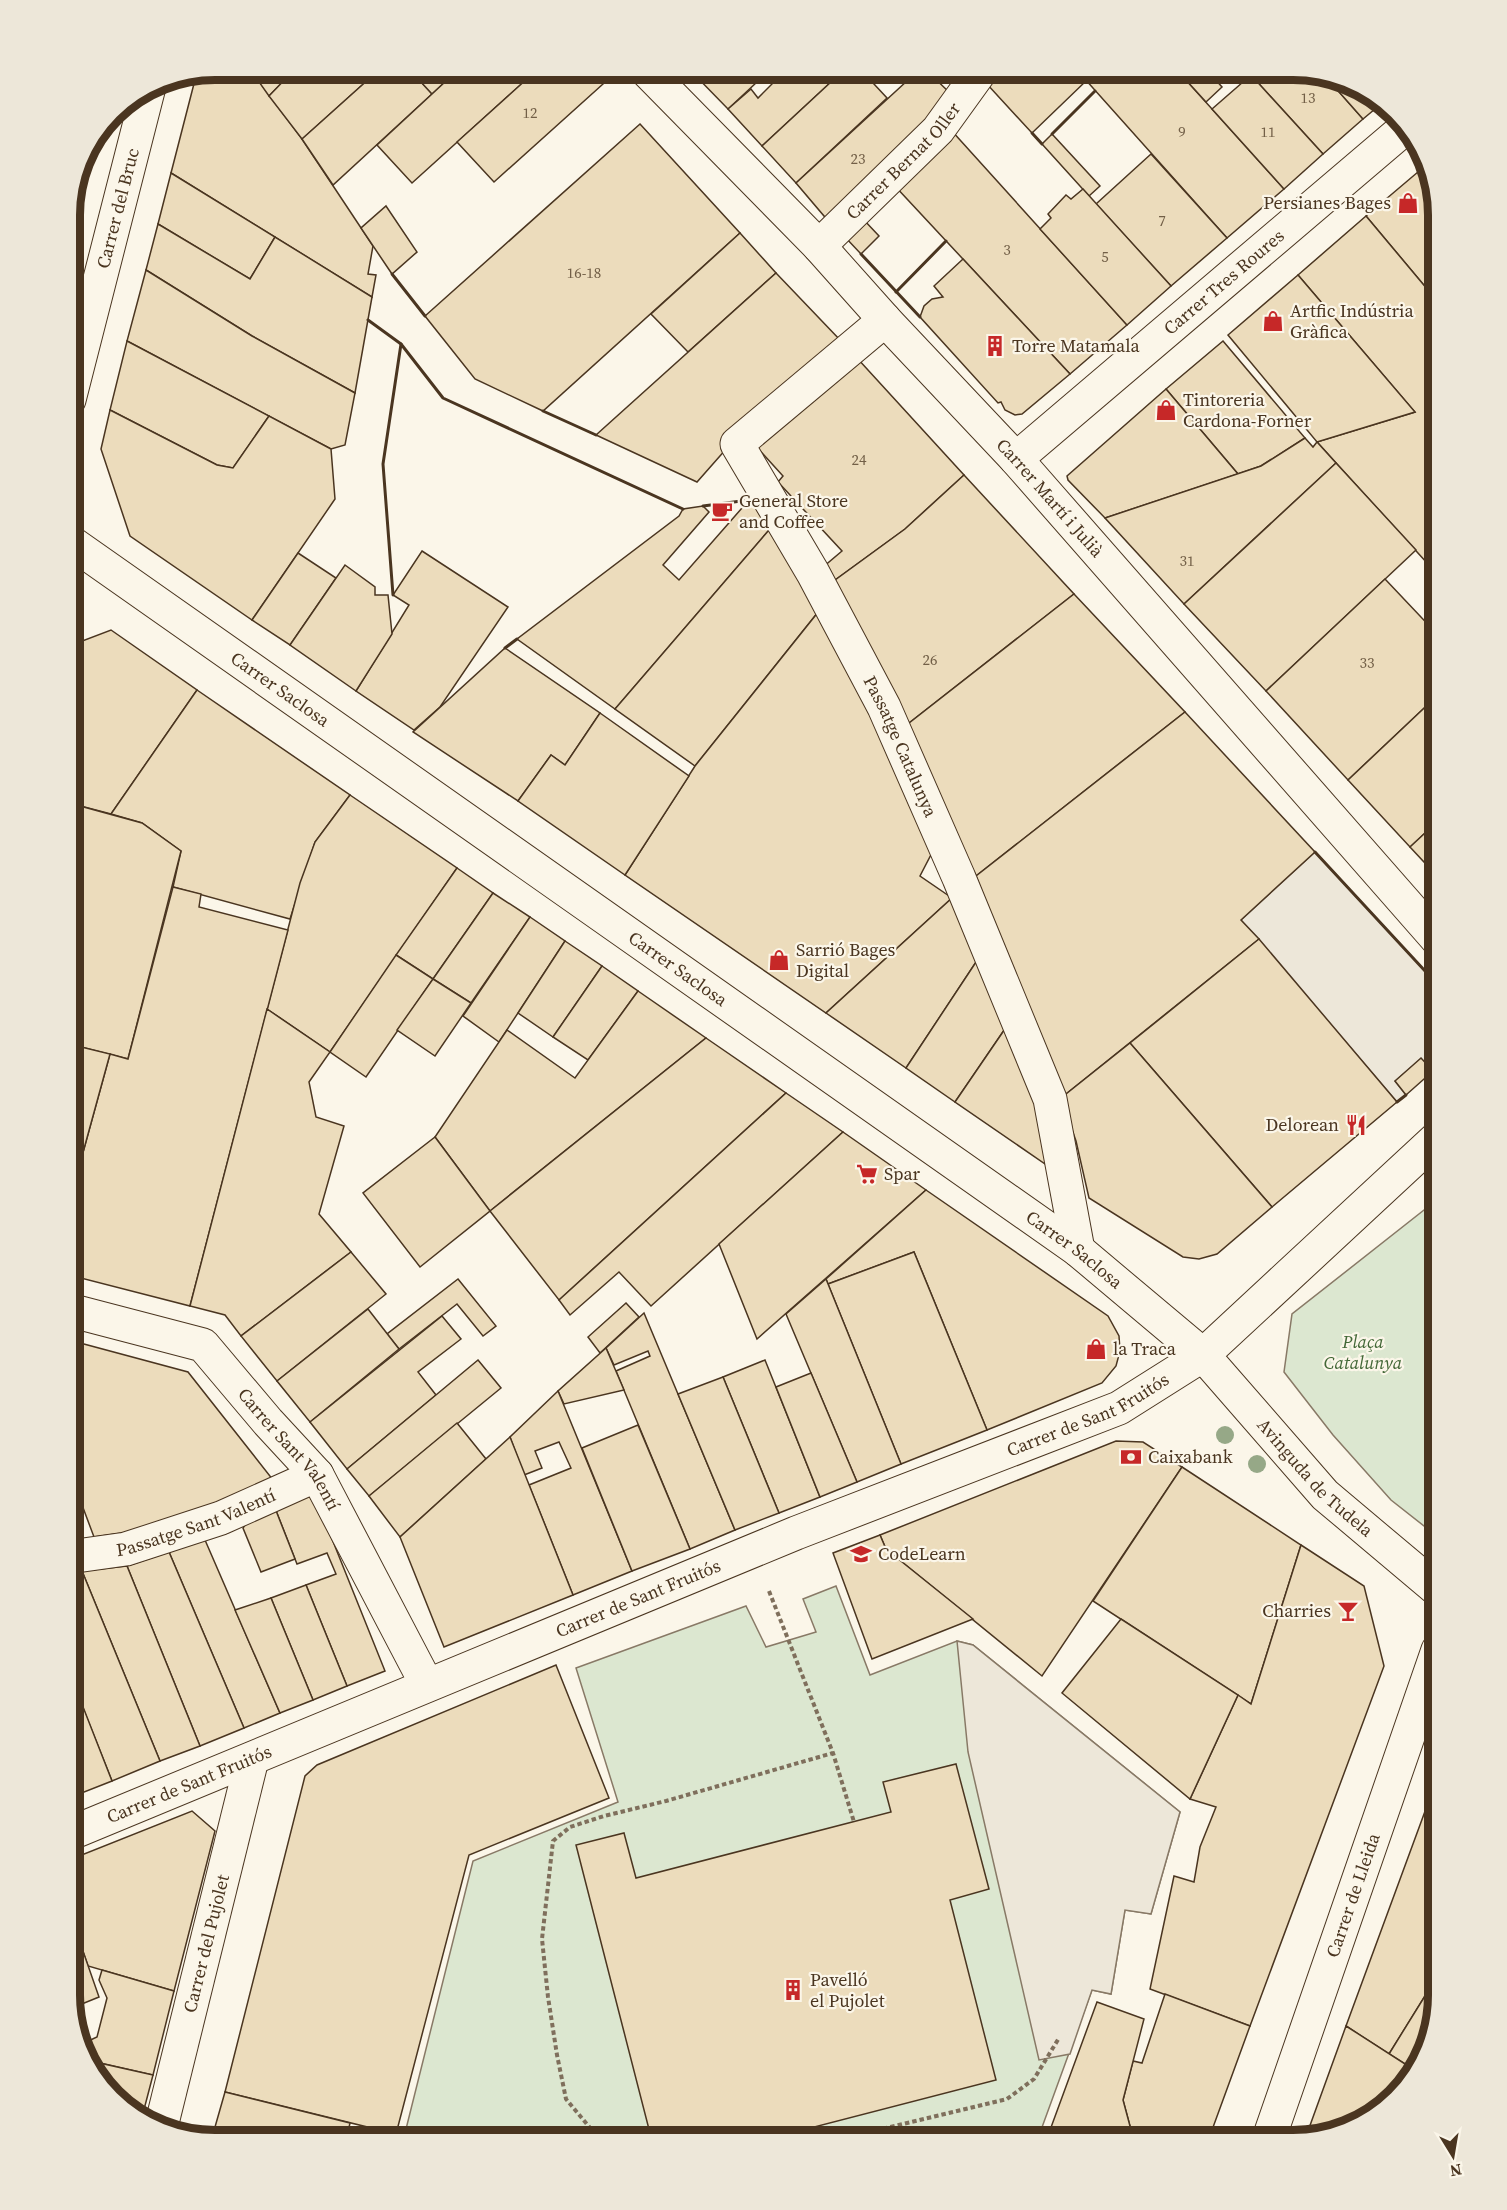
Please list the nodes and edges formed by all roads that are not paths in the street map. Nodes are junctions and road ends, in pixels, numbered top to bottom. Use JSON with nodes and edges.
{"nodes":[{"id":1,"x":656,"y":80,"type":"edge"},
{"id":2,"x":974,"y":80,"type":"edge"},
{"id":3,"x":146,"y":98,"type":"edge"},
{"id":4,"x":1400,"y":132,"type":"edge"},
{"id":5,"x":819,"y":246,"type":"junction"},
{"id":6,"x":885,"y":320,"type":"junction"},
{"id":7,"x":80,"y":357,"type":"edge"},
{"id":8,"x":1017,"y":459,"type":"junction"},
{"id":9,"x":80,"y":549,"type":"edge"},
{"id":10,"x":1428,"y":929,"type":"edge"},
{"id":11,"x":1428,"y":1146,"type":"edge"},
{"id":12,"x":1078,"y":1250,"type":"junction"},
{"id":13,"x":80,"y":1313,"type":"edge"},
{"id":14,"x":1203,"y":1354,"type":"junction"},
{"id":15,"x":317,"y":1475,"type":"junction"},
{"id":16,"x":80,"y":1555,"type":"edge"},
{"id":17,"x":1428,"y":1582,"type":"edge"},
{"id":18,"x":1428,"y":1679,"type":"edge"},
{"id":19,"x":427,"y":1685,"type":"junction"},
{"id":20,"x":252,"y":1760,"type":"junction"},
{"id":21,"x":80,"y":1830,"type":"edge"},
{"id":22,"x":163,"y":2120,"type":"edge"},
{"id":23,"x":1272,"y":2130,"type":"edge"}],
"edges":[{"from":1,"to":5,"type":"street","name":"Carrer Martí i Julià"},
{"from":2,"to":5,"type":"street","name":"Carrer Bernat Oller"},
{"from":3,"to":7,"type":"street","name":"Carrer del Bruc"},
{"from":4,"to":8,"type":"street","name":"Carrer Tres Roures"},
{"from":5,"to":6,"type":"street","name":"Carrer Martí i Julià"},
{"from":6,"to":8,"type":"street","name":"Carrer Martí i Julià"},
{"from":6,"to":12,"type":"street","name":"Passatge Catalunya"},
{"from":8,"to":10,"type":"street","name":"Carrer Martí i Julià"},
{"from":9,"to":12,"type":"street","name":"Carrer Saclosa"},
{"from":11,"to":14,"type":"street"},
{"from":12,"to":14,"type":"street","name":"Carrer Saclosa"},
{"from":13,"to":15,"type":"street","name":"Carrer Sant Valentí"},
{"from":14,"to":17,"type":"street","name":"Avinguda de Tudela"},
{"from":14,"to":19,"type":"street","name":"Carrer de Sant Fruitós"},
{"from":15,"to":16,"type":"street","name":"Passatge Sant Valentí"},
{"from":15,"to":19,"type":"street","name":"Carrer Sant Valentí"},
{"from":18,"to":23,"type":"street","name":"Carrer de Lleida"},
{"from":19,"to":20,"type":"street","name":"Carrer de Sant Fruitós"},
{"from":20,"to":21,"type":"street","name":"Carrer de Sant Fruitós"},
{"from":20,"to":22,"type":"street","name":"Carrer del Pujolet"}]}
